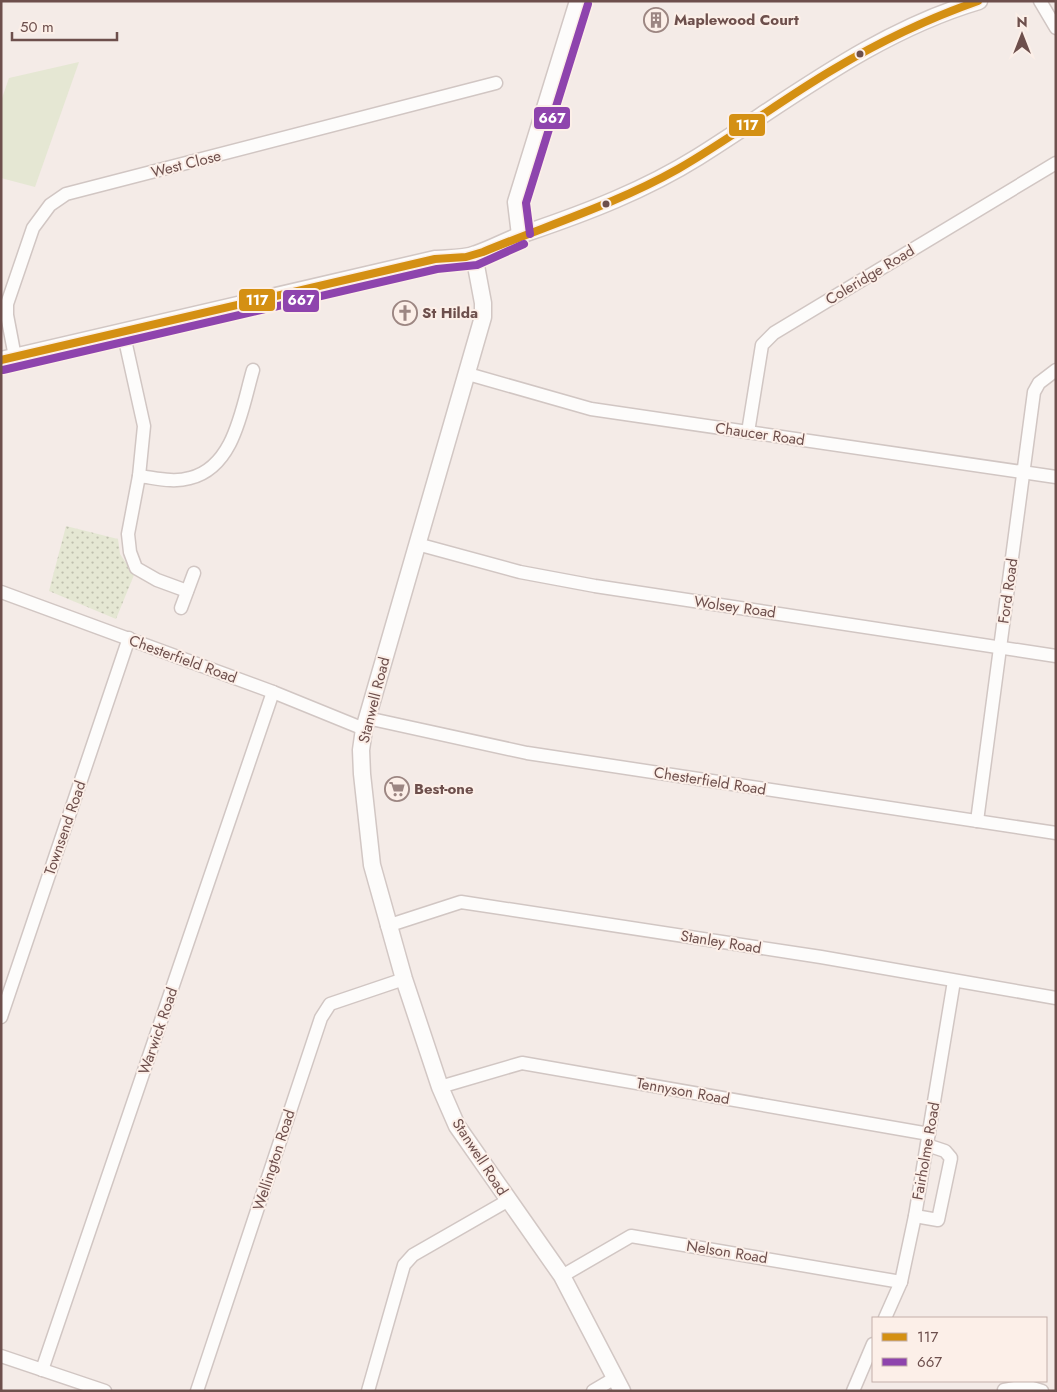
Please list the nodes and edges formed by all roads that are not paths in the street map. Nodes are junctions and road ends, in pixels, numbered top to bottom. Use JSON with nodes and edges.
{"nodes":[{"id":1,"x":578,"y":1,"type":"edge"},
{"id":2,"x":979,"y":1,"type":"edge"},
{"id":3,"x":1040,"y":1,"type":"edge"},
{"id":4,"x":1056,"y":28,"type":"edge"},
{"id":5,"x":496,"y":83,"type":"dead end"},
{"id":6,"x":1056,"y":163,"type":"edge"},
{"id":7,"x":520,"y":236,"type":"junction"},
{"id":8,"x":474,"y":255,"type":"junction"},
{"id":9,"x":123,"y":331,"type":"junction"},
{"id":10,"x":8,"y":358,"type":"edge"},
{"id":11,"x":253,"y":370,"type":"dead end"},
{"id":12,"x":1056,"y":370,"type":"edge"},
{"id":13,"x":468,"y":374,"type":"junction"},
{"id":14,"x":748,"y":432,"type":"junction"},
{"id":15,"x":1024,"y":472,"type":"junction"},
{"id":16,"x":139,"y":476,"type":"junction"},
{"id":17,"x":1056,"y":477,"type":"edge"},
{"id":18,"x":417,"y":544,"type":"junction"},
{"id":19,"x":194,"y":573,"type":"dead end"},
{"id":20,"x":1,"y":592,"type":"edge"},
{"id":21,"x":187,"y":592,"type":"junction"},
{"id":22,"x":181,"y":608,"type":"dead end"},
{"id":23,"x":129,"y":638,"type":"junction"},
{"id":24,"x":1001,"y":647,"type":"junction"},
{"id":25,"x":1056,"y":656,"type":"edge"},
{"id":26,"x":274,"y":692,"type":"junction"},
{"id":27,"x":365,"y":723,"type":"junction"},
{"id":28,"x":977,"y":821,"type":"junction"},
{"id":29,"x":1056,"y":832,"type":"edge"},
{"id":30,"x":387,"y":926,"type":"junction"},
{"id":31,"x":404,"y":979,"type":"junction"},
{"id":32,"x":954,"y":980,"type":"junction"},
{"id":33,"x":1056,"y":998,"type":"edge"},
{"id":34,"x":1,"y":1017,"type":"edge"},
{"id":35,"x":440,"y":1087,"type":"junction"},
{"id":36,"x":928,"y":1140,"type":"junction"},
{"id":37,"x":508,"y":1200,"type":"junction"},
{"id":38,"x":915,"y":1216,"type":"junction"},
{"id":39,"x":562,"y":1276,"type":"junction"},
{"id":40,"x":901,"y":1282,"type":"junction"},
{"id":41,"x":885,"y":1317,"type":"edge"},
{"id":42,"x":872,"y":1346,"type":"edge"},
{"id":43,"x":1,"y":1356,"type":"edge"},
{"id":44,"x":42,"y":1370,"type":"junction"},
{"id":45,"x":619,"y":1384,"type":"edge"},
{"id":46,"x":1004,"y":1390,"type":"edge"},
{"id":47,"x":105,"y":1391,"type":"edge"},
{"id":48,"x":197,"y":1391,"type":"edge"},
{"id":49,"x":368,"y":1391,"type":"edge"},
{"id":50,"x":593,"y":1391,"type":"edge"},
{"id":51,"x":852,"y":1391,"type":"edge"},
{"id":52,"x":1042,"y":1391,"type":"edge"}],
"edges":[{"from":1,"to":7,"type":"street"},
{"from":2,"to":7,"type":"street"},
{"from":3,"to":4,"type":"street"},
{"from":5,"to":10,"type":"street","name":"West Close"},
{"from":6,"to":14,"type":"street","name":"Coleridge Road"},
{"from":7,"to":8,"type":"street"},
{"from":8,"to":9,"type":"street"},
{"from":8,"to":13,"type":"street","name":"Stanwell Road"},
{"from":9,"to":10,"type":"street"},
{"from":9,"to":16,"type":"street"},
{"from":11,"to":16,"type":"street"},
{"from":12,"to":15,"type":"street","name":"Ford Road"},
{"from":13,"to":14,"type":"street","name":"Chaucer Road"},
{"from":13,"to":18,"type":"street","name":"Stanwell Road"},
{"from":14,"to":15,"type":"street","name":"Chaucer Road"},
{"from":15,"to":17,"type":"street","name":"Chaucer Road"},
{"from":15,"to":24,"type":"street","name":"Ford Road"},
{"from":16,"to":21,"type":"street"},
{"from":18,"to":24,"type":"street","name":"Wolsey Road"},
{"from":18,"to":27,"type":"street","name":"Stanwell Road"},
{"from":19,"to":21,"type":"street"},
{"from":20,"to":23,"type":"street","name":"Chesterfield Road"},
{"from":21,"to":22,"type":"street"},
{"from":23,"to":26,"type":"street","name":"Chesterfield Road"},
{"from":23,"to":34,"type":"street","name":"Townsend Road"},
{"from":24,"to":25,"type":"street","name":"Wolsey Road"},
{"from":24,"to":28,"type":"street","name":"Ford Road"},
{"from":26,"to":27,"type":"street","name":"Chesterfield Road"},
{"from":26,"to":44,"type":"street","name":"Warwick Road"},
{"from":27,"to":28,"type":"street","name":"Chesterfield Road"},
{"from":27,"to":30,"type":"street","name":"Stanwell Road"},
{"from":28,"to":29,"type":"street","name":"Chesterfield Road"},
{"from":30,"to":31,"type":"street","name":"Stanwell Road"},
{"from":30,"to":32,"type":"street","name":"Stanley Road"},
{"from":31,"to":35,"type":"street","name":"Stanwell Road"},
{"from":31,"to":48,"type":"street","name":"Wellington Road"},
{"from":32,"to":33,"type":"street","name":"Stanley Road"},
{"from":32,"to":36,"type":"street","name":"Fairholme Road"},
{"from":35,"to":36,"type":"street","name":"Tennyson Road"},
{"from":35,"to":37,"type":"street","name":"Stanwell Road"},
{"from":36,"to":38,"type":"street","name":"Fairholme Road"},
{"from":36,"to":38,"type":"street","name":"Tennyson Road"},
{"from":37,"to":39,"type":"street","name":"Stanwell Road"},
{"from":37,"to":49,"type":"street"},
{"from":38,"to":40,"type":"street","name":"Fairholme Road"},
{"from":39,"to":40,"type":"street","name":"Nelson Road"},
{"from":39,"to":45,"type":"street","name":"Stanwell Road"},
{"from":40,"to":41,"type":"street","name":"Fairholme Road"},
{"from":42,"to":51,"type":"street"},
{"from":43,"to":44,"type":"street"},
{"from":44,"to":47,"type":"street"},
{"from":45,"to":50,"type":"street"},
{"from":46,"to":52,"type":"street"}]}
